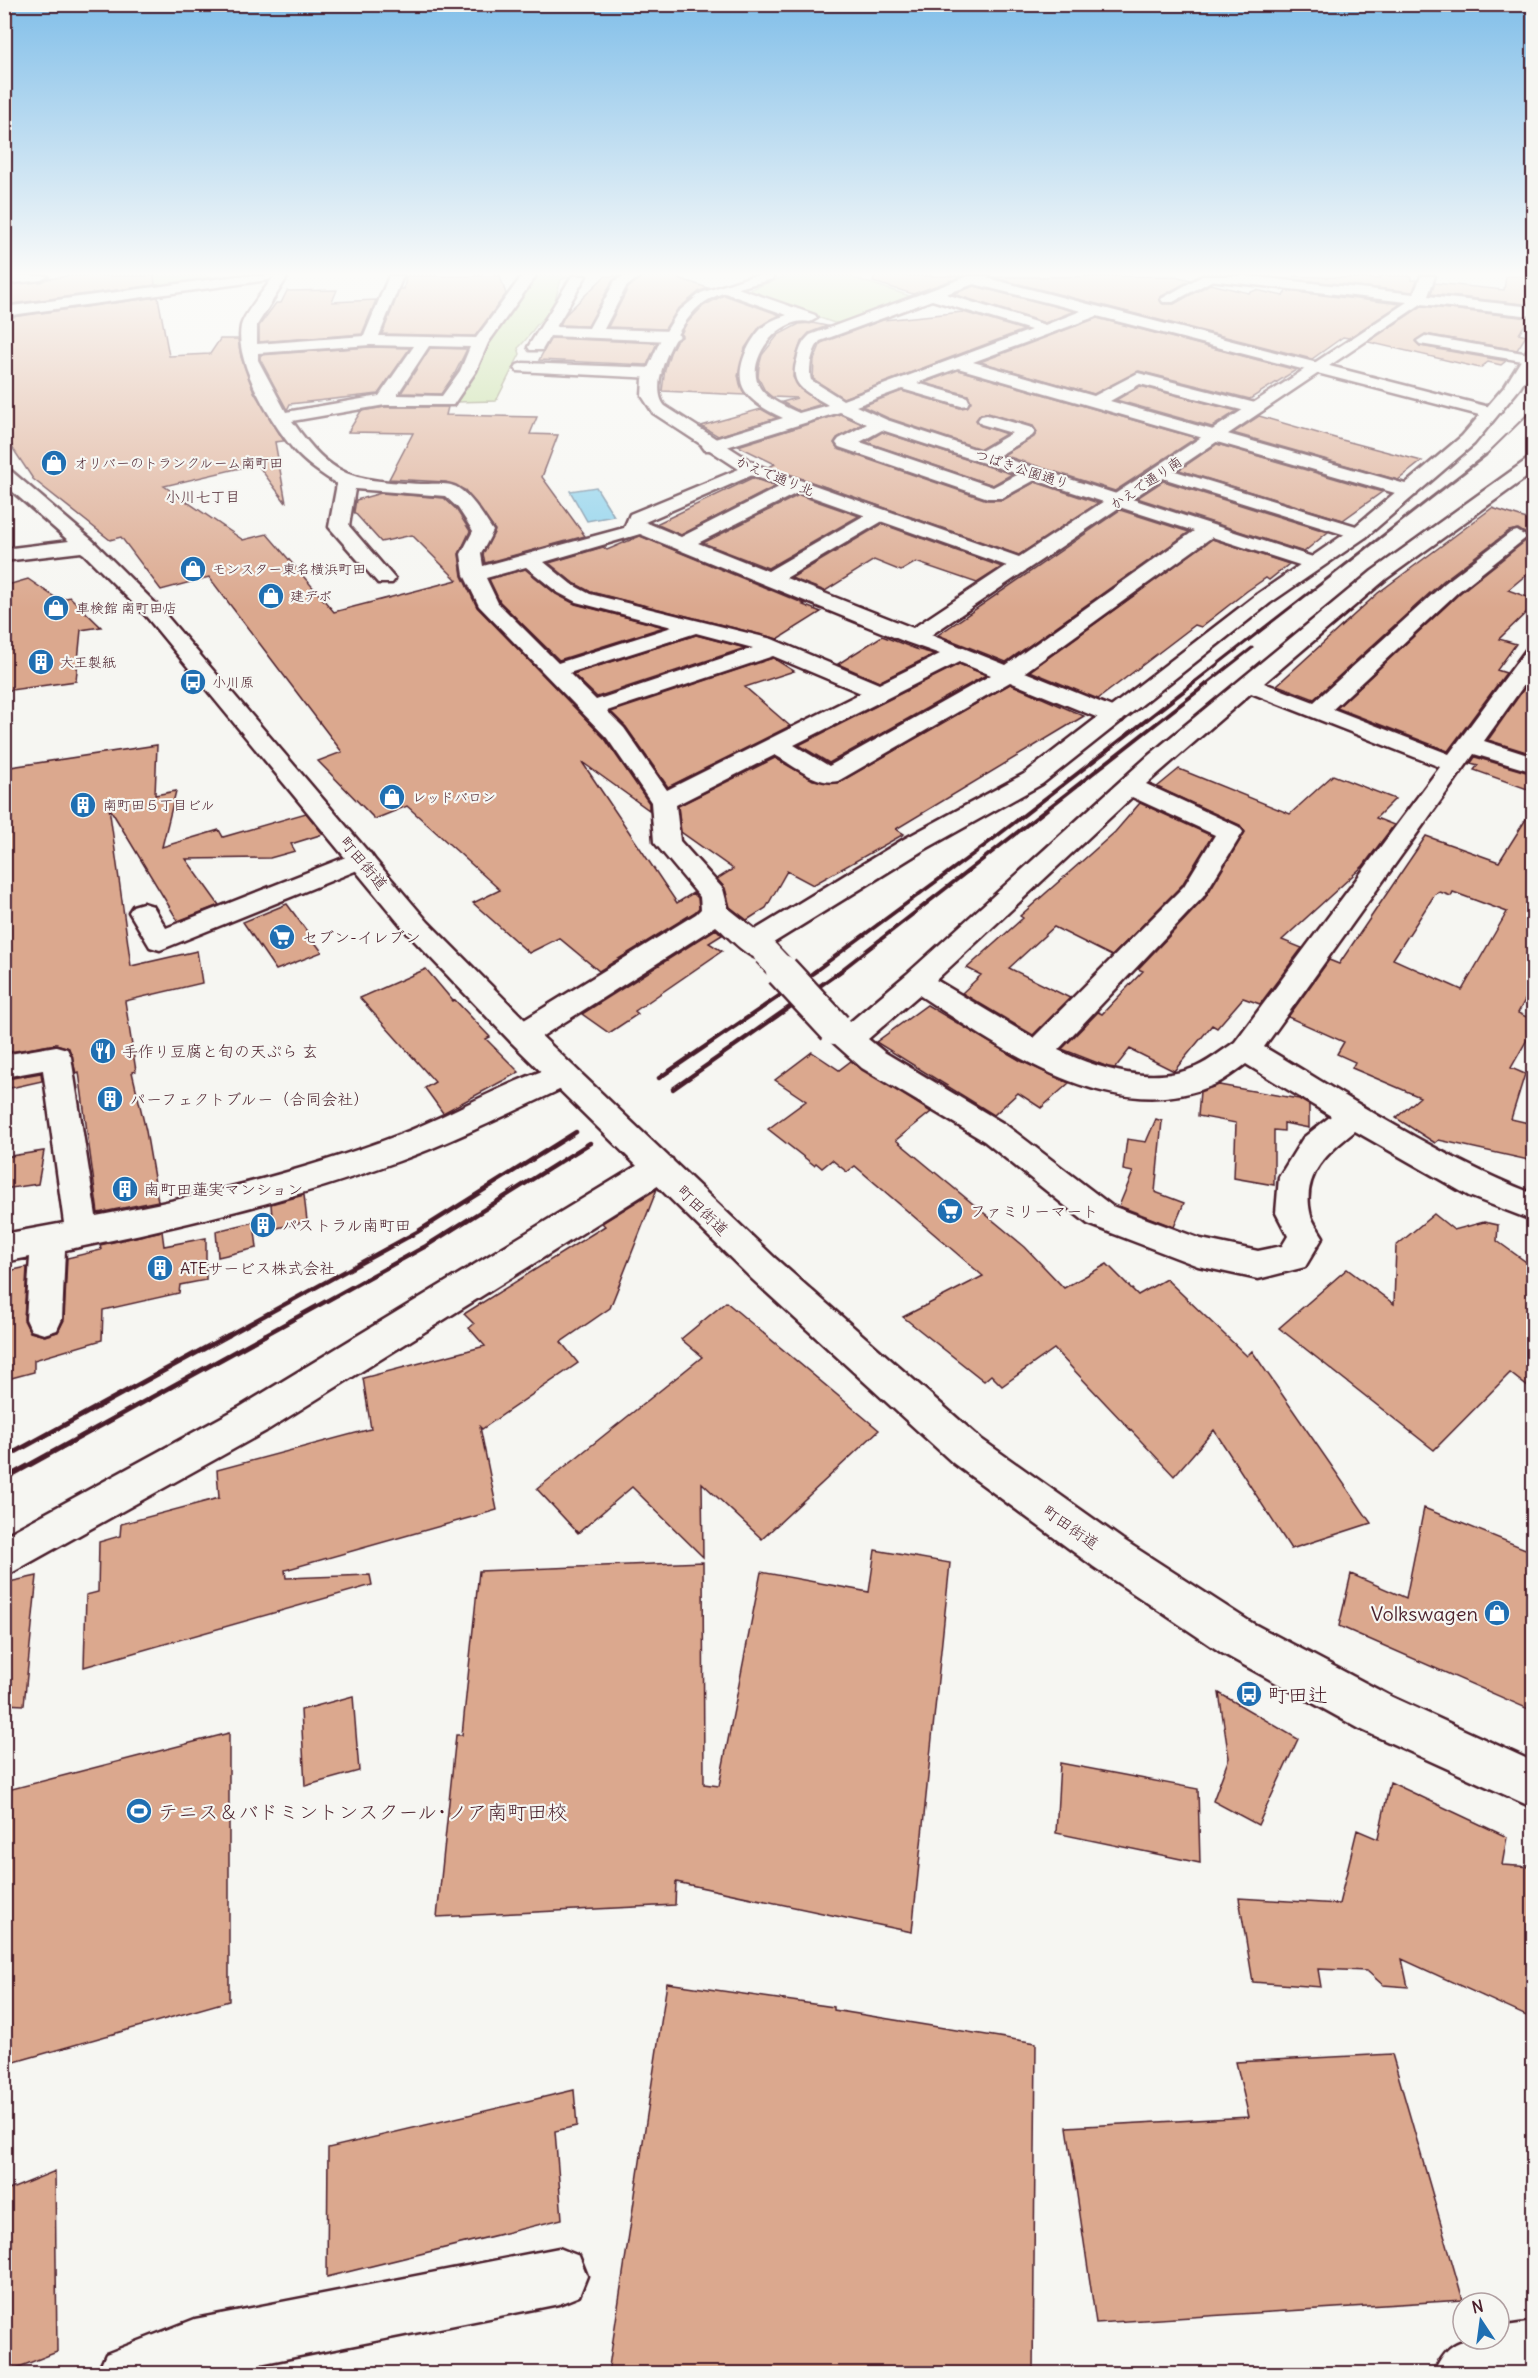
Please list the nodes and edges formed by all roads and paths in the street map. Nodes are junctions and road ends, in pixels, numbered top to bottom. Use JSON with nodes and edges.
{"nodes":[{"id":1,"x":264,"y":387,"type":"edge"},
{"id":2,"x":394,"y":387,"type":"edge"},
{"id":3,"x":457,"y":387,"type":"edge"},
{"id":4,"x":650,"y":387,"type":"edge"},
{"id":5,"x":750,"y":387,"type":"edge"},
{"id":6,"x":810,"y":387,"type":"edge"},
{"id":7,"x":894,"y":387,"type":"edge"},
{"id":8,"x":912,"y":387,"type":"edge"},
{"id":9,"x":1043,"y":387,"type":"edge"},
{"id":10,"x":1122,"y":387,"type":"edge"},
{"id":11,"x":1171,"y":387,"type":"edge"},
{"id":12,"x":1291,"y":387,"type":"edge"},
{"id":13,"x":1389,"y":387,"type":"edge"},
{"id":14,"x":1513,"y":387,"type":"edge"},
{"id":15,"x":385,"y":400,"type":"junction"},
{"id":16,"x":961,"y":401,"type":"dead end"},
{"id":17,"x":1096,"y":402,"type":"junction"},
{"id":18,"x":841,"y":406,"type":"junction"},
{"id":19,"x":1257,"y":410,"type":"junction"},
{"id":20,"x":1491,"y":413,"type":"junction"},
{"id":21,"x":281,"y":418,"type":"junction"},
{"id":22,"x":798,"y":420,"type":"junction"},
{"id":23,"x":987,"y":420,"type":"dead end"},
{"id":24,"x":881,"y":424,"type":"junction"},
{"id":25,"x":1216,"y":436,"type":"junction"},
{"id":26,"x":711,"y":446,"type":"junction"},
{"id":27,"x":1329,"y":450,"type":"dead end"},
{"id":28,"x":983,"y":457,"type":"junction"},
{"id":29,"x":1533,"y":463,"type":"edge"},
{"id":30,"x":1312,"y":464,"type":"junction"},
{"id":31,"x":751,"y":469,"type":"junction"},
{"id":32,"x":1162,"y":472,"type":"junction"},
{"id":33,"x":1033,"y":473,"type":"junction"},
{"id":34,"x":4,"y":474,"type":"edge"},
{"id":35,"x":1296,"y":476,"type":"dead end"},
{"id":36,"x":347,"y":482,"type":"junction"},
{"id":37,"x":796,"y":486,"type":"junction"},
{"id":38,"x":1409,"y":491,"type":"junction"},
{"id":39,"x":1119,"y":501,"type":"junction"},
{"id":40,"x":879,"y":515,"type":"junction"},
{"id":41,"x":634,"y":525,"type":"junction"},
{"id":42,"x":1209,"y":530,"type":"junction"},
{"id":43,"x":1359,"y":533,"type":"junction"},
{"id":44,"x":1516,"y":536,"type":"edge"},
{"id":45,"x":682,"y":544,"type":"junction"},
{"id":46,"x":86,"y":545,"type":"junction"},
{"id":47,"x":4,"y":555,"type":"edge"},
{"id":48,"x":529,"y":560,"type":"junction"},
{"id":49,"x":1312,"y":563,"type":"junction"},
{"id":50,"x":1021,"y":565,"type":"junction"},
{"id":51,"x":474,"y":575,"type":"junction"},
{"id":52,"x":385,"y":579,"type":"dead end"},
{"id":53,"x":769,"y":579,"type":"junction"},
{"id":54,"x":694,"y":627,"type":"junction"},
{"id":55,"x":914,"y":637,"type":"junction"},
{"id":56,"x":774,"y":648,"type":"junction"},
{"id":57,"x":957,"y":654,"type":"junction"},
{"id":58,"x":1533,"y":655,"type":"edge"},
{"id":59,"x":554,"y":671,"type":"junction"},
{"id":60,"x":1008,"y":674,"type":"junction"},
{"id":61,"x":1250,"y":685,"type":"junction"},
{"id":62,"x":880,"y":693,"type":"junction"},
{"id":63,"x":591,"y":709,"type":"junction"},
{"id":64,"x":1317,"y":711,"type":"junction"},
{"id":65,"x":1114,"y":716,"type":"junction"},
{"id":66,"x":776,"y":745,"type":"junction"},
{"id":67,"x":1462,"y":754,"type":"junction"},
{"id":68,"x":1533,"y":765,"type":"edge"},
{"id":69,"x":1131,"y":787,"type":"junction"},
{"id":70,"x":663,"y":801,"type":"junction"},
{"id":71,"x":361,"y":859,"type":"junction"},
{"id":72,"x":715,"y":911,"type":"junction"},
{"id":73,"x":143,"y":912,"type":"dead end"},
{"id":74,"x":760,"y":948,"type":"junction"},
{"id":75,"x":917,"y":981,"type":"junction"},
{"id":76,"x":841,"y":1034,"type":"junction"},
{"id":77,"x":522,"y":1035,"type":"junction"},
{"id":78,"x":1246,"y":1050,"type":"junction"},
{"id":79,"x":1037,"y":1053,"type":"junction"},
{"id":80,"x":4,"y":1066,"type":"edge"},
{"id":81,"x":563,"y":1075,"type":"junction"},
{"id":82,"x":1353,"y":1115,"type":"junction"},
{"id":83,"x":660,"y":1168,"type":"junction"},
{"id":84,"x":1533,"y":1208,"type":"edge"},
{"id":85,"x":82,"y":1233,"type":"junction"},
{"id":86,"x":48,"y":1240,"type":"junction"},
{"id":87,"x":4,"y":1248,"type":"edge"},
{"id":88,"x":44,"y":1319,"type":"dead end"},
{"id":89,"x":4,"y":1558,"type":"edge"},
{"id":90,"x":1533,"y":1786,"type":"edge"},
{"id":91,"x":559,"y":2276,"type":"dead end"},
{"id":92,"x":1533,"y":2350,"type":"edge"},
{"id":93,"x":126,"y":2373,"type":"edge"},
{"id":94,"x":1462,"y":2373,"type":"edge"}],
"edges":[{"from":1,"to":21,"type":"street"},
{"from":2,"to":15,"type":"street"},
{"from":3,"to":15,"type":"street"},
{"from":4,"to":26,"type":"street","name":"かえで通り北"},
{"from":5,"to":22,"type":"street"},
{"from":6,"to":18,"type":"street","name":"つばき公園通り"},
{"from":7,"to":18,"type":"street"},
{"from":8,"to":16,"type":"street"},
{"from":9,"to":17,"type":"street"},
{"from":10,"to":17,"type":"street"},
{"from":11,"to":19,"type":"street"},
{"from":12,"to":19,"type":"street","name":"かえで通り南"},
{"from":13,"to":20,"type":"street"},
{"from":14,"to":20,"type":"street"},
{"from":15,"to":21,"type":"street"},
{"from":17,"to":25,"type":"street"},
{"from":18,"to":22,"type":"street"},
{"from":18,"to":24,"type":"street","name":"つばき公園通り"},
{"from":19,"to":25,"type":"street","name":"かえで通り南"},
{"from":20,"to":38,"type":"street"},
{"from":21,"to":36,"type":"street"},
{"from":22,"to":26,"type":"street"},
{"from":23,"to":28,"type":"street"},
{"from":24,"to":28,"type":"street","name":"つばき公園通り"},
{"from":24,"to":33,"type":"street"},
{"from":25,"to":30,"type":"street"},
{"from":25,"to":32,"type":"street","name":"かえで通り南"},
{"from":26,"to":31,"type":"street","name":"かえで通り北"},
{"from":27,"to":30,"type":"street"},
{"from":28,"to":33,"type":"street","name":"つばき公園通り"},
{"from":29,"to":61,"type":"street"},
{"from":30,"to":35,"type":"street"},
{"from":30,"to":38,"type":"street"},
{"from":31,"to":37,"type":"street","name":"かえで通り北"},
{"from":31,"to":41,"type":"street"},
{"from":32,"to":39,"type":"street","name":"かえで通り南"},
{"from":32,"to":43,"type":"street"},
{"from":33,"to":39,"type":"street","name":"つばき公園通り"},
{"from":34,"to":46,"type":"street","name":"町田街道"},
{"from":36,"to":51,"type":"street"},
{"from":36,"to":52,"type":"street"},
{"from":37,"to":40,"type":"street","name":"かえで通り北"},
{"from":37,"to":45,"type":"street"},
{"from":38,"to":43,"type":"street"},
{"from":39,"to":42,"type":"street","name":"つばき公園通り"},
{"from":39,"to":50,"type":"street","name":"かえで通り南"},
{"from":40,"to":50,"type":"street","name":"かえで通り北"},
{"from":40,"to":53,"type":"street"},
{"from":41,"to":45,"type":"street"},
{"from":41,"to":48,"type":"street"},
{"from":42,"to":49,"type":"street","name":"つばき公園通り"},
{"from":42,"to":60,"type":"street"},
{"from":43,"to":49,"type":"street"},
{"from":44,"to":64,"type":"street"},
{"from":45,"to":53,"type":"street"},
{"from":46,"to":47,"type":"street"},
{"from":46,"to":71,"type":"street","name":"町田街道"},
{"from":48,"to":51,"type":"street"},
{"from":48,"to":54,"type":"street"},
{"from":49,"to":65,"type":"street"},
{"from":50,"to":55,"type":"street","name":"かえで通り南"},
{"from":51,"to":59,"type":"street"},
{"from":53,"to":55,"type":"street"},
{"from":54,"to":56,"type":"street"},
{"from":54,"to":59,"type":"street"},
{"from":55,"to":57,"type":"street"},
{"from":56,"to":62,"type":"street"},
{"from":56,"to":63,"type":"street"},
{"from":57,"to":60,"type":"street"},
{"from":57,"to":62,"type":"street"},
{"from":58,"to":67,"type":"street"},
{"from":59,"to":63,"type":"street"},
{"from":60,"to":65,"type":"street"},
{"from":60,"to":66,"type":"street"},
{"from":61,"to":64,"type":"street"},
{"from":61,"to":69,"type":"street"},
{"from":62,"to":66,"type":"street"},
{"from":63,"to":70,"type":"street"},
{"from":64,"to":67,"type":"street"},
{"from":65,"to":74,"type":"street"},
{"from":66,"to":70,"type":"street"},
{"from":67,"to":68,"type":"street"},
{"from":67,"to":78,"type":"street"},
{"from":69,"to":75,"type":"street"},
{"from":69,"to":79,"type":"street"},
{"from":70,"to":72,"type":"street"},
{"from":71,"to":73,"type":"street"},
{"from":71,"to":77,"type":"street","name":"町田街道"},
{"from":72,"to":74,"type":"street"},
{"from":72,"to":77,"type":"street"},
{"from":74,"to":76,"type":"street","bridge":true},
{"from":75,"to":76,"type":"street"},
{"from":75,"to":79,"type":"street"},
{"from":76,"to":82,"type":"street"},
{"from":77,"to":81,"type":"street","name":"町田街道"},
{"from":78,"to":79,"type":"street"},
{"from":78,"to":82,"type":"street"},
{"from":80,"to":85,"type":"street"},
{"from":81,"to":83,"type":"street","name":"町田街道"},
{"from":81,"to":85,"type":"street"},
{"from":82,"to":84,"type":"street"},
{"from":83,"to":89,"type":"street"},
{"from":83,"to":90,"type":"street","name":"町田街道"},
{"from":85,"to":86,"type":"street"},
{"from":86,"to":87,"type":"street"},
{"from":86,"to":88,"type":"street"},
{"from":91,"to":93,"type":"street"},
{"from":92,"to":94,"type":"street"}]}
